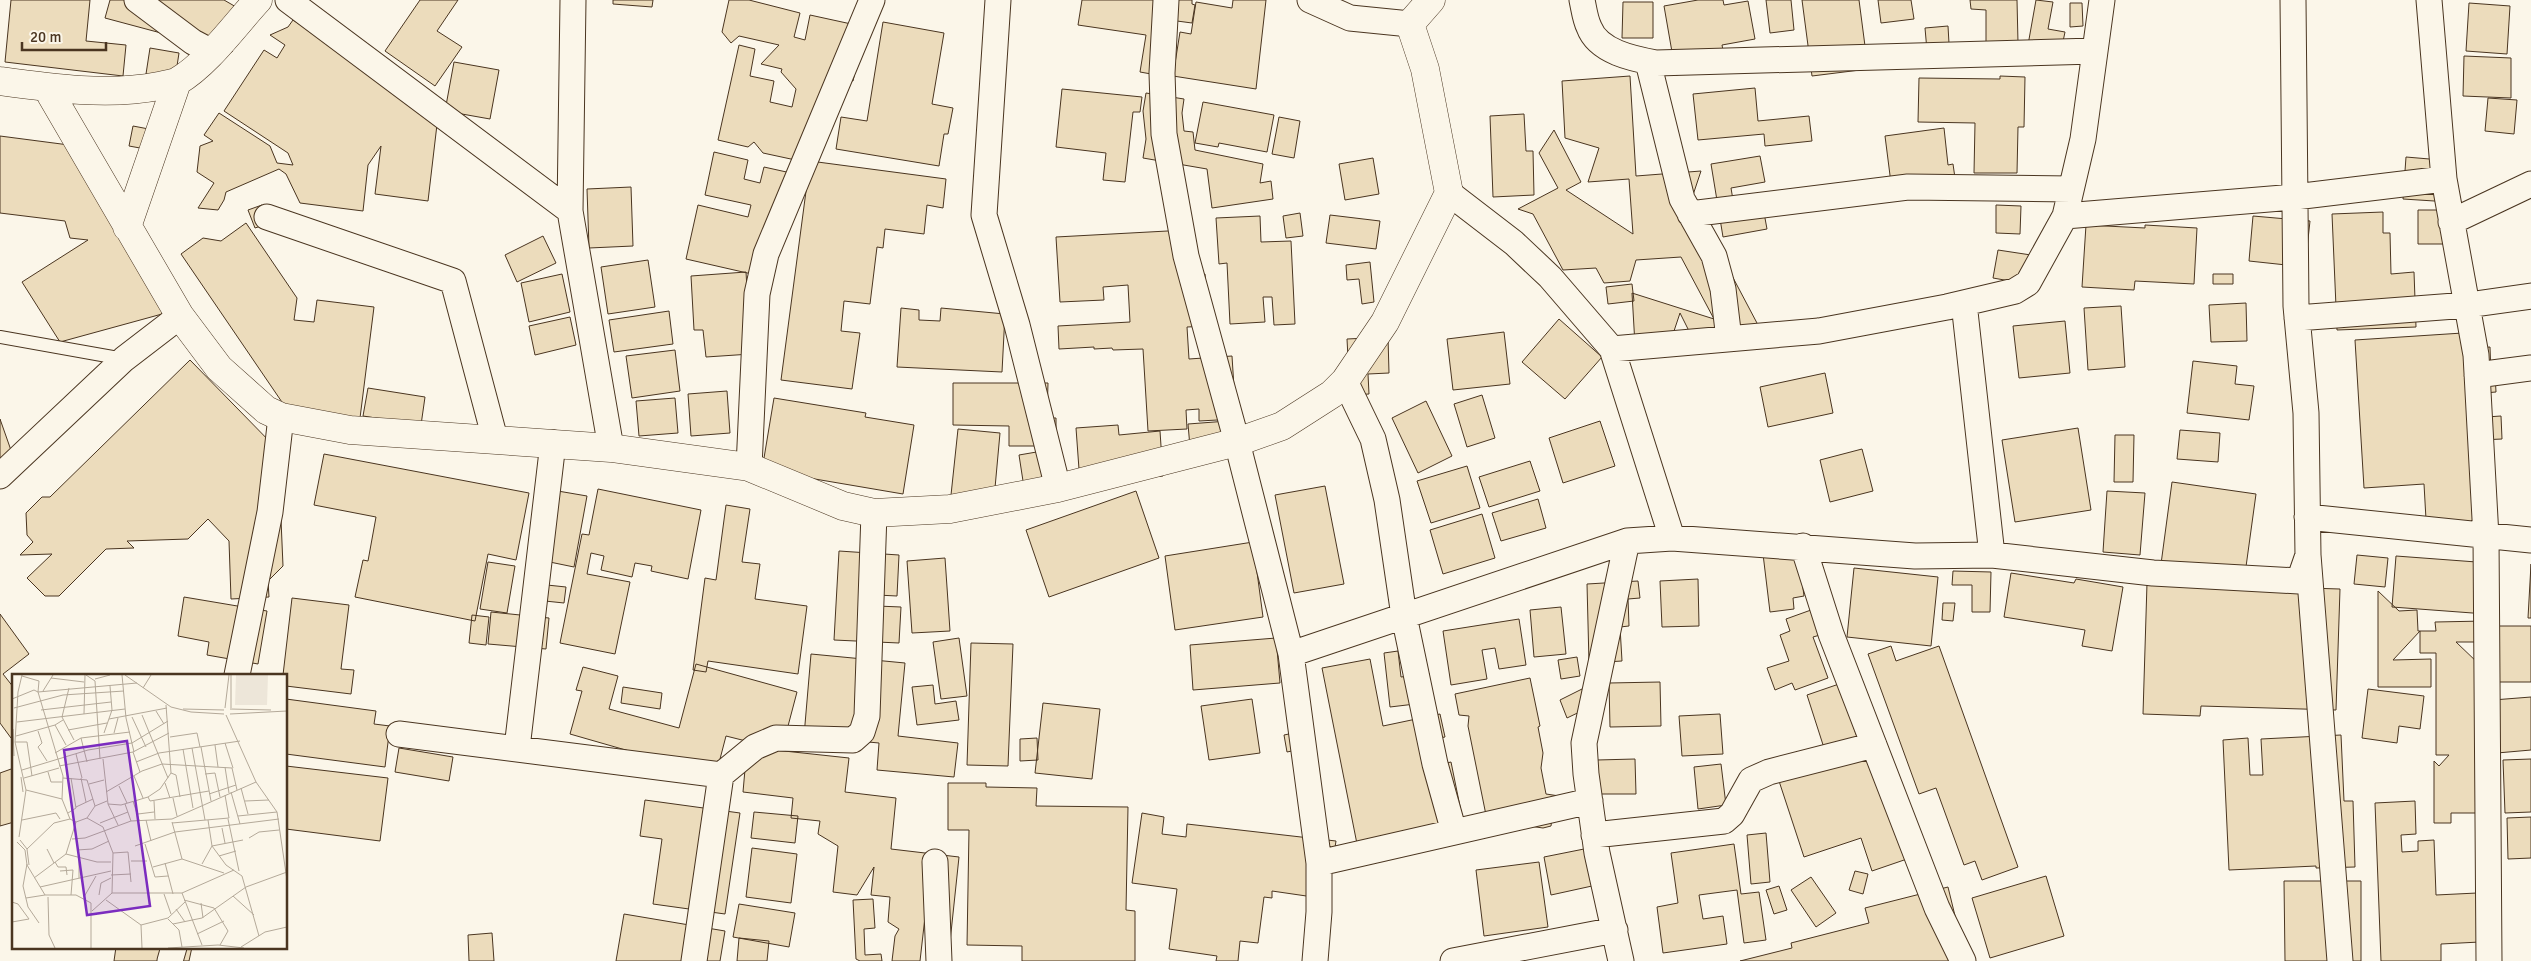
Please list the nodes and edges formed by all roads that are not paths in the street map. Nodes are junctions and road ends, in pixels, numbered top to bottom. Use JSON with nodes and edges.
{"nodes":[{"id":1,"x":138,"y":0,"type":"edge"},
{"id":2,"x":258,"y":0,"type":"edge"},
{"id":3,"x":288,"y":0,"type":"edge"},
{"id":4,"x":573,"y":0,"type":"edge"},
{"id":5,"x":998,"y":0,"type":"edge"},
{"id":6,"x":1166,"y":0,"type":"edge"},
{"id":7,"x":1310,"y":0,"type":"edge"},
{"id":8,"x":1431,"y":0,"type":"edge"},
{"id":9,"x":1582,"y":0,"type":"edge"},
{"id":10,"x":2102,"y":0,"type":"edge"},
{"id":11,"x":2293,"y":0,"type":"edge"},
{"id":12,"x":2429,"y":0,"type":"edge"},
{"id":13,"x":869,"y":1,"type":"edge"},
{"id":14,"x":1410,"y":24,"type":"junction"},
{"id":15,"x":2095,"y":51,"type":"junction"},
{"id":16,"x":212,"y":52,"type":"junction"},
{"id":17,"x":1648,"y":62,"type":"junction"},
{"id":18,"x":0,"y":80,"type":"edge"},
{"id":19,"x":177,"y":82,"type":"junction"},
{"id":20,"x":47,"y":88,"type":"junction"},
{"id":21,"x":2444,"y":179,"type":"junction"},
{"id":22,"x":2531,"y":184,"type":"edge"},
{"id":23,"x":2071,"y":189,"type":"junction"},
{"id":24,"x":1449,"y":193,"type":"junction"},
{"id":25,"x":2295,"y":197,"type":"junction"},
{"id":26,"x":570,"y":210,"type":"junction"},
{"id":27,"x":1690,"y":214,"type":"junction"},
{"id":28,"x":267,"y":216,"type":"dead end"},
{"id":29,"x":2065,"y":216,"type":"junction"},
{"id":30,"x":2451,"y":222,"type":"junction"},
{"id":31,"x":127,"y":227,"type":"junction"},
{"id":32,"x":2531,"y":296,"type":"edge"},
{"id":33,"x":1964,"y":303,"type":"junction"},
{"id":34,"x":2468,"y":305,"type":"junction"},
{"id":35,"x":180,"y":316,"type":"junction"},
{"id":36,"x":2297,"y":318,"type":"junction"},
{"id":37,"x":0,"y":337,"type":"edge"},
{"id":38,"x":1728,"y":339,"type":"junction"},
{"id":39,"x":1612,"y":349,"type":"junction"},
{"id":40,"x":124,"y":359,"type":"junction"},
{"id":41,"x":2531,"y":368,"type":"edge"},
{"id":42,"x":2476,"y":375,"type":"junction"},
{"id":43,"x":1345,"y":381,"type":"junction"},
{"id":44,"x":281,"y":416,"type":"junction"},
{"id":45,"x":494,"y":439,"type":"junction"},
{"id":46,"x":1237,"y":442,"type":"junction"},
{"id":47,"x":553,"y":443,"type":"junction"},
{"id":48,"x":611,"y":448,"type":"junction"},
{"id":49,"x":749,"y":467,"type":"junction"},
{"id":50,"x":0,"y":476,"type":"edge"},
{"id":51,"x":1058,"y":488,"type":"junction"},
{"id":52,"x":874,"y":513,"type":"junction"},
{"id":53,"x":2307,"y":517,"type":"junction"},
{"id":54,"x":2486,"y":537,"type":"junction"},
{"id":55,"x":1672,"y":538,"type":"junction"},
{"id":56,"x":2531,"y":540,"type":"edge"},
{"id":57,"x":1627,"y":541,"type":"junction"},
{"id":58,"x":1803,"y":546,"type":"junction"},
{"id":59,"x":2308,"y":555,"type":"junction"},
{"id":60,"x":1992,"y":556,"type":"junction"},
{"id":61,"x":1404,"y":616,"type":"junction"},
{"id":62,"x":1291,"y":654,"type":"junction"},
{"id":63,"x":237,"y":674,"type":"edge"},
{"id":64,"x":399,"y":734,"type":"dead end"},
{"id":65,"x":1874,"y":745,"type":"junction"},
{"id":66,"x":517,"y":748,"type":"junction"},
{"id":67,"x":721,"y":775,"type":"junction"},
{"id":68,"x":1590,"y":801,"type":"junction"},
{"id":69,"x":1454,"y":832,"type":"junction"},
{"id":70,"x":1594,"y":835,"type":"junction"},
{"id":71,"x":934,"y":862,"type":"dead end"},
{"id":72,"x":1319,"y":863,"type":"junction"},
{"id":73,"x":1615,"y":930,"type":"junction"},
{"id":74,"x":174,"y":948,"type":"edge"},
{"id":75,"x":170,"y":961,"type":"edge"},
{"id":76,"x":694,"y":961,"type":"edge"},
{"id":77,"x":939,"y":961,"type":"edge"},
{"id":78,"x":1315,"y":961,"type":"edge"},
{"id":79,"x":1453,"y":961,"type":"edge"},
{"id":80,"x":1621,"y":961,"type":"edge"},
{"id":81,"x":1963,"y":961,"type":"edge"},
{"id":82,"x":2340,"y":961,"type":"edge"},
{"id":83,"x":2489,"y":961,"type":"edge"}],
"edges":[{"from":1,"to":16,"type":"street"},
{"from":2,"to":16,"type":"street"},
{"from":3,"to":26,"type":"street"},
{"from":4,"to":26,"type":"street"},
{"from":5,"to":51,"type":"street"},
{"from":6,"to":46,"type":"street"},
{"from":7,"to":14,"type":"street"},
{"from":8,"to":14,"type":"street"},
{"from":9,"to":17,"type":"street"},
{"from":10,"to":15,"type":"street"},
{"from":11,"to":25,"type":"street"},
{"from":12,"to":21,"type":"street"},
{"from":13,"to":49,"type":"street"},
{"from":14,"to":24,"type":"street"},
{"from":15,"to":17,"type":"street"},
{"from":15,"to":23,"type":"street"},
{"from":16,"to":19,"type":"street"},
{"from":17,"to":27,"type":"street"},
{"from":18,"to":20,"type":"street"},
{"from":19,"to":20,"type":"street"},
{"from":19,"to":31,"type":"street"},
{"from":20,"to":31,"type":"street"},
{"from":21,"to":25,"type":"street"},
{"from":21,"to":30,"type":"street"},
{"from":22,"to":30,"type":"street"},
{"from":23,"to":27,"type":"street"},
{"from":23,"to":29,"type":"street"},
{"from":24,"to":39,"type":"street"},
{"from":24,"to":43,"type":"street"},
{"from":25,"to":29,"type":"street"},
{"from":25,"to":36,"type":"street"},
{"from":26,"to":48,"type":"street"},
{"from":27,"to":38,"type":"street"},
{"from":28,"to":45,"type":"street"},
{"from":29,"to":33,"type":"street"},
{"from":30,"to":34,"type":"street"},
{"from":31,"to":35,"type":"street"},
{"from":32,"to":34,"type":"street"},
{"from":33,"to":38,"type":"street"},
{"from":33,"to":60,"type":"street"},
{"from":34,"to":36,"type":"street"},
{"from":34,"to":42,"type":"street"},
{"from":35,"to":40,"type":"street"},
{"from":35,"to":44,"type":"street"},
{"from":36,"to":53,"type":"street"},
{"from":37,"to":40,"type":"lane"},
{"from":38,"to":39,"type":"street"},
{"from":39,"to":55,"type":"street"},
{"from":40,"to":50,"type":"street"},
{"from":41,"to":42,"type":"street"},
{"from":42,"to":54,"type":"street"},
{"from":43,"to":46,"type":"street"},
{"from":43,"to":61,"type":"street"},
{"from":44,"to":45,"type":"street"},
{"from":44,"to":63,"type":"street"},
{"from":45,"to":47,"type":"street"},
{"from":46,"to":51,"type":"street"},
{"from":46,"to":62,"type":"street"},
{"from":47,"to":48,"type":"street"},
{"from":47,"to":66,"type":"street"},
{"from":48,"to":49,"type":"street"},
{"from":49,"to":52,"type":"street"},
{"from":51,"to":52,"type":"street"},
{"from":52,"to":67,"type":"street"},
{"from":53,"to":54,"type":"street"},
{"from":53,"to":59,"type":"street"},
{"from":54,"to":56,"type":"street"},
{"from":54,"to":83,"type":"street"},
{"from":55,"to":57,"type":"street"},
{"from":55,"to":58,"type":"street"},
{"from":57,"to":61,"type":"street"},
{"from":57,"to":68,"type":"street"},
{"from":58,"to":60,"type":"street"},
{"from":58,"to":65,"type":"street"},
{"from":59,"to":60,"type":"street"},
{"from":59,"to":82,"type":"street"},
{"from":61,"to":62,"type":"street"},
{"from":61,"to":69,"type":"street"},
{"from":62,"to":72,"type":"street"},
{"from":64,"to":66,"type":"street"},
{"from":65,"to":70,"type":"street"},
{"from":65,"to":81,"type":"street"},
{"from":66,"to":67,"type":"street"},
{"from":67,"to":76,"type":"street"},
{"from":68,"to":69,"type":"street"},
{"from":68,"to":70,"type":"street"},
{"from":69,"to":72,"type":"street"},
{"from":70,"to":73,"type":"street"},
{"from":71,"to":77,"type":"street"},
{"from":72,"to":78,"type":"street"},
{"from":73,"to":79,"type":"street"},
{"from":73,"to":80,"type":"street"},
{"from":74,"to":75,"type":"street"}]}
